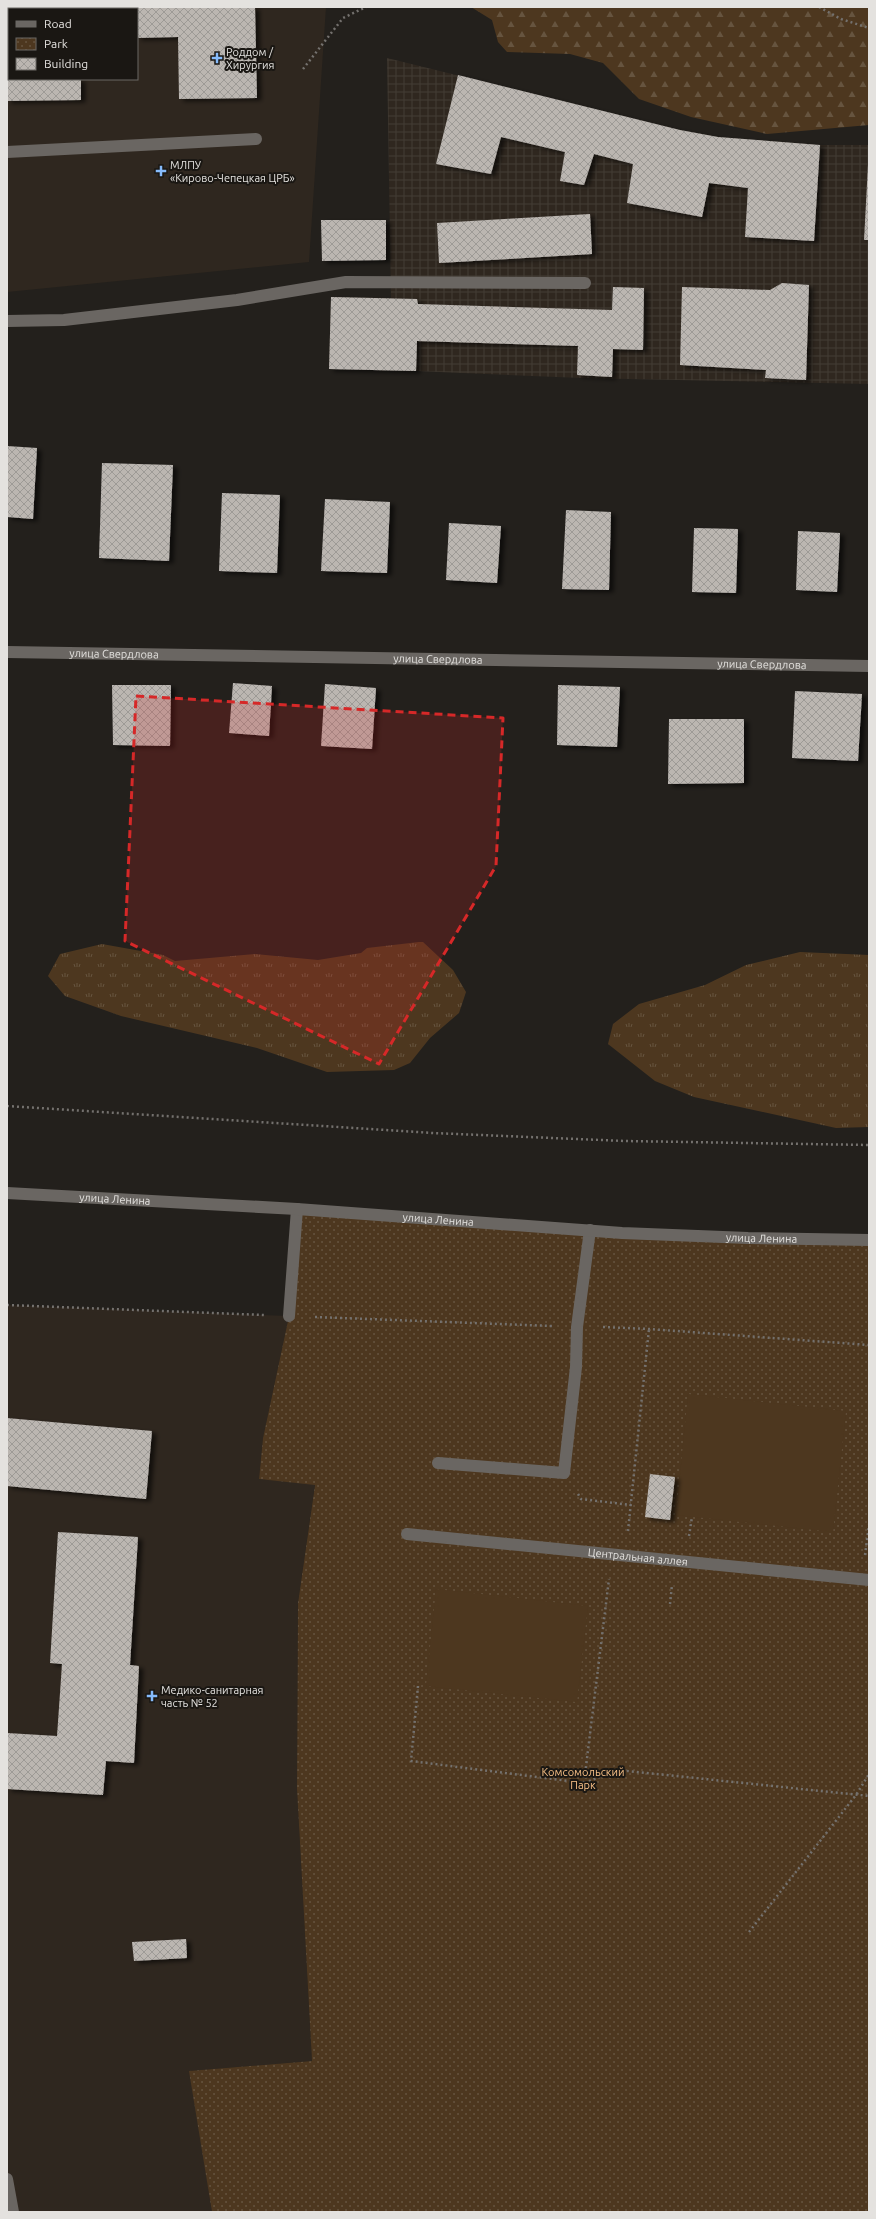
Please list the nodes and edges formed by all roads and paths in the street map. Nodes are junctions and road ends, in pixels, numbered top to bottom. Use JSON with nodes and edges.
{"nodes":[{"id":1,"x":366,"y":7,"type":"edge"},
{"id":2,"x":819,"y":7,"type":"edge"},
{"id":3,"x":869,"y":28,"type":"edge"},
{"id":4,"x":303,"y":69,"type":"dead end"},
{"id":5,"x":256,"y":138,"type":"dead end"},
{"id":6,"x":7,"y":152,"type":"edge"},
{"id":7,"x":585,"y":283,"type":"dead end"},
{"id":8,"x":7,"y":321,"type":"edge"},
{"id":9,"x":7,"y":652,"type":"edge"},
{"id":10,"x":869,"y":666,"type":"edge"},
{"id":11,"x":7,"y":1106,"type":"edge"},
{"id":12,"x":869,"y":1145,"type":"edge"},
{"id":13,"x":7,"y":1193,"type":"edge"},
{"id":14,"x":297,"y":1209,"type":"junction"},
{"id":15,"x":590,"y":1230,"type":"junction"},
{"id":16,"x":869,"y":1240,"type":"edge"},
{"id":17,"x":7,"y":1304,"type":"edge"},
{"id":18,"x":289,"y":1316,"type":"junction"},
{"id":19,"x":577,"y":1327,"type":"junction"},
{"id":20,"x":649,"y":1328,"type":"junction"},
{"id":21,"x":869,"y":1345,"type":"edge"},
{"id":22,"x":438,"y":1463,"type":"dead end"},
{"id":23,"x":564,"y":1473,"type":"junction"},
{"id":24,"x":631,"y":1505,"type":"junction"},
{"id":25,"x":407,"y":1534,"type":"dead end"},
{"id":26,"x":612,"y":1554,"type":"junction"},
{"id":27,"x":626,"y":1556,"type":"junction"},
{"id":28,"x":869,"y":1580,"type":"edge"},
{"id":29,"x":418,"y":1686,"type":"dead end"},
{"id":30,"x":869,"y":1774,"type":"edge"},
{"id":31,"x":584,"y":1783,"type":"junction"},
{"id":32,"x":856,"y":1795,"type":"junction"},
{"id":33,"x":869,"y":1796,"type":"edge"},
{"id":34,"x":749,"y":1932,"type":"dead end"},
{"id":35,"x":7,"y":2179,"type":"edge"},
{"id":36,"x":13,"y":2212,"type":"edge"}],
"edges":[{"from":1,"to":4,"type":"path"},
{"from":2,"to":3,"type":"path"},
{"from":5,"to":6,"type":"street"},
{"from":7,"to":8,"type":"street"},
{"from":9,"to":10,"type":"street","name":"улица Свердлова"},
{"from":11,"to":12,"type":"path"},
{"from":13,"to":14,"type":"street","name":"улица Ленина"},
{"from":14,"to":15,"type":"street","name":"улица Ленина"},
{"from":14,"to":18,"type":"street"},
{"from":15,"to":16,"type":"street","name":"улица Ленина"},
{"from":15,"to":19,"type":"street"},
{"from":17,"to":18,"type":"path"},
{"from":18,"to":19,"type":"path"},
{"from":19,"to":20,"type":"path"},
{"from":19,"to":23,"type":"street"},
{"from":20,"to":21,"type":"path"},
{"from":20,"to":24,"type":"path"},
{"from":22,"to":23,"type":"street"},
{"from":23,"to":24,"type":"path"},
{"from":24,"to":27,"type":"path"},
{"from":25,"to":26,"type":"street","name":"Центральная аллея"},
{"from":26,"to":27,"type":"street","name":"Центральная аллея"},
{"from":26,"to":31,"type":"path"},
{"from":27,"to":28,"type":"street","name":"Центральная аллея"},
{"from":29,"to":31,"type":"path"},
{"from":30,"to":32,"type":"path"},
{"from":31,"to":32,"type":"path"},
{"from":32,"to":33,"type":"path"},
{"from":32,"to":34,"type":"path"},
{"from":35,"to":36,"type":"street"}]}
